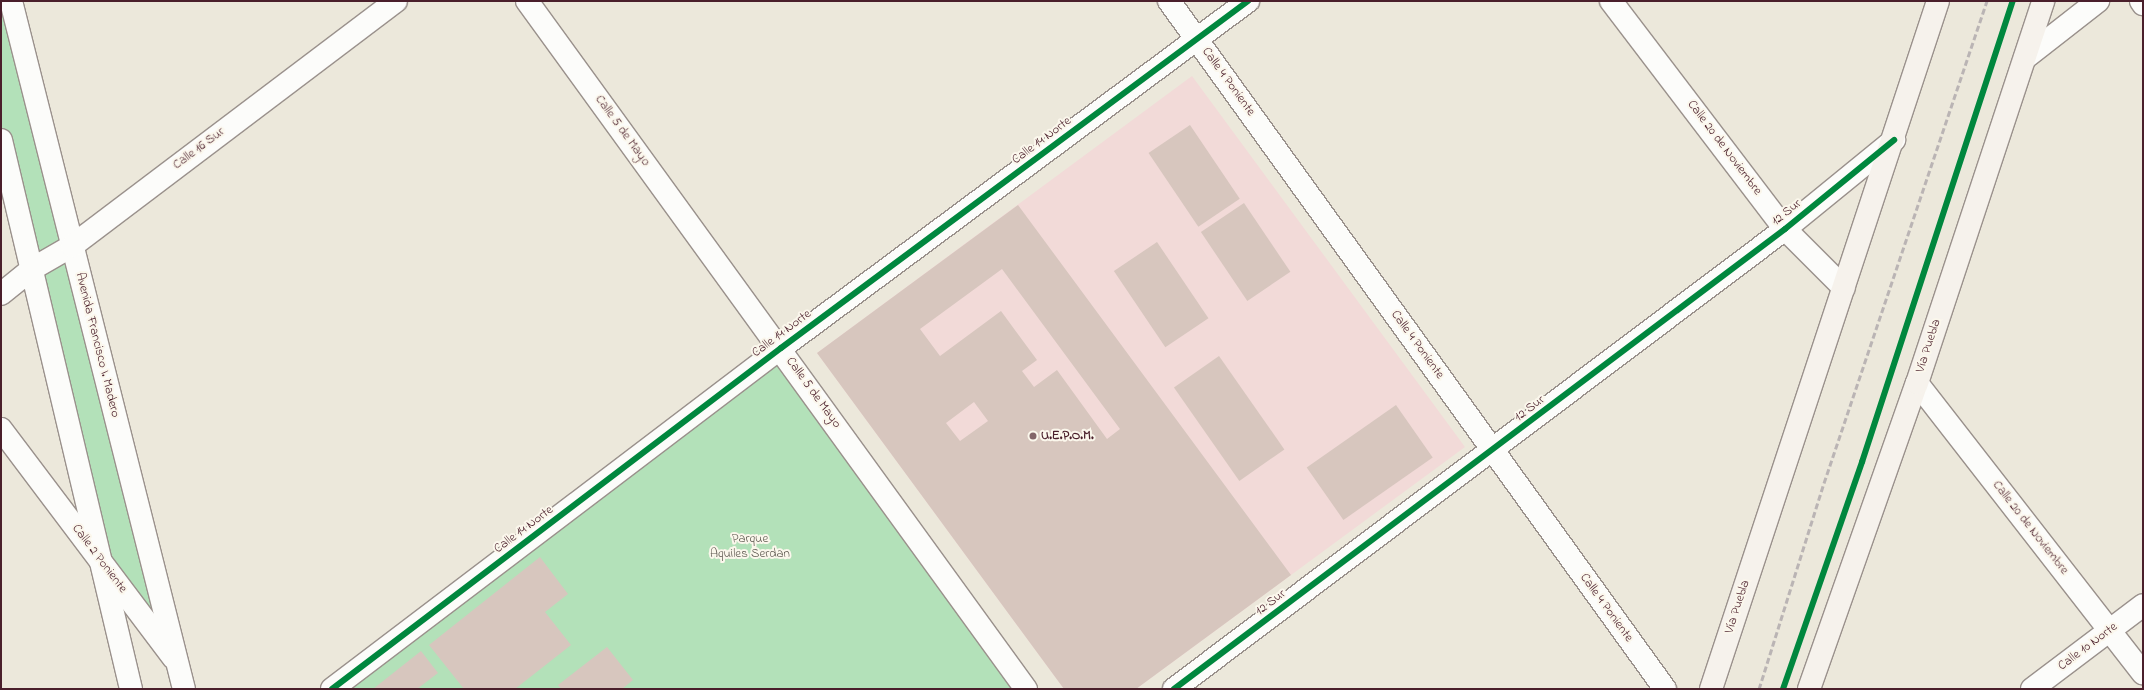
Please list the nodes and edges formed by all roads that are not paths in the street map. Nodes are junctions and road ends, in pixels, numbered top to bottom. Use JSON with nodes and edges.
{"nodes":[{"id":1,"x":11,"y":1,"type":"edge"},
{"id":2,"x":396,"y":1,"type":"edge"},
{"id":3,"x":527,"y":1,"type":"edge"},
{"id":4,"x":1169,"y":1,"type":"edge"},
{"id":5,"x":1248,"y":1,"type":"edge"},
{"id":6,"x":1611,"y":1,"type":"edge"},
{"id":7,"x":1938,"y":1,"type":"edge"},
{"id":8,"x":2043,"y":1,"type":"edge"},
{"id":9,"x":2098,"y":1,"type":"edge"},
{"id":10,"x":2141,"y":1,"type":"edge"},
{"id":11,"x":2143,"y":4,"type":"edge"},
{"id":12,"x":1197,"y":39,"type":"junction"},
{"id":13,"x":2025,"y":58,"type":"junction"},
{"id":14,"x":1,"y":140,"type":"edge"},
{"id":15,"x":1894,"y":140,"type":"junction"},
{"id":16,"x":1785,"y":229,"type":"junction"},
{"id":17,"x":72,"y":246,"type":"junction"},
{"id":18,"x":32,"y":269,"type":"junction"},
{"id":19,"x":1844,"y":288,"type":"junction"},
{"id":20,"x":1,"y":294,"type":"edge"},
{"id":21,"x":781,"y":348,"type":"junction"},
{"id":22,"x":1918,"y":383,"type":"junction"},
{"id":23,"x":1,"y":430,"type":"edge"},
{"id":24,"x":1492,"y":451,"type":"junction"},
{"id":25,"x":102,"y":563,"type":"junction"},
{"id":26,"x":2143,"y":606,"type":"edge"},
{"id":27,"x":2109,"y":631,"type":"junction"},
{"id":28,"x":178,"y":664,"type":"junction"},
{"id":29,"x":2143,"y":673,"type":"edge"},
{"id":30,"x":131,"y":689,"type":"edge"},
{"id":31,"x":184,"y":689,"type":"edge"},
{"id":32,"x":197,"y":689,"type":"edge"},
{"id":33,"x":332,"y":689,"type":"edge"},
{"id":34,"x":1026,"y":689,"type":"edge"},
{"id":35,"x":1174,"y":689,"type":"edge"},
{"id":36,"x":1665,"y":689,"type":"edge"},
{"id":37,"x":1711,"y":689,"type":"edge"},
{"id":38,"x":1809,"y":689,"type":"edge"},
{"id":39,"x":2032,"y":689,"type":"edge"}],
"edges":[{"from":1,"to":17,"type":"street","name":"Avenida Francisco I. Madero"},
{"from":2,"to":17,"type":"street","name":"Calle 16 Sur"},
{"from":3,"to":21,"type":"street","name":"Calle 5 de Mayo"},
{"from":4,"to":12,"type":"street","name":"Calle 4 Poniente"},
{"from":5,"to":12,"type":"street","name":"Calle 14 Norte"},
{"from":6,"to":16,"type":"street","name":"Calle 20 de Noviembre"},
{"from":7,"to":15,"type":"main road","name":"Vía Puebla"},
{"from":8,"to":13,"type":"main road","name":"Vía Puebla"},
{"from":9,"to":13,"type":"street"},
{"from":10,"to":11,"type":"street"},
{"from":12,"to":21,"type":"street","name":"Calle 14 Norte"},
{"from":12,"to":24,"type":"street","name":"Calle 4 Poniente"},
{"from":13,"to":22,"type":"main road","name":"Vía Puebla"},
{"from":14,"to":18,"type":"street"},
{"from":15,"to":16,"type":"street","name":"12 Sur"},
{"from":15,"to":19,"type":"main road","name":"Vía Puebla"},
{"from":16,"to":19,"type":"street","name":"Calle 20 de Noviembre"},
{"from":16,"to":24,"type":"street","name":"12 Sur"},
{"from":17,"to":18,"type":"street","name":"Calle 16 Sur"},
{"from":17,"to":28,"type":"street","name":"Avenida Francisco I. Madero"},
{"from":18,"to":20,"type":"street","name":"Calle 16 Sur"},
{"from":18,"to":25,"type":"street"},
{"from":19,"to":37,"type":"main road","name":"Vía Puebla"},
{"from":21,"to":33,"type":"street","name":"Calle 14 Norte"},
{"from":21,"to":34,"type":"street","name":"Calle 5 de Mayo"},
{"from":22,"to":27,"type":"street","name":"Calle 20 de Noviembre"},
{"from":22,"to":38,"type":"main road","name":"Vía Puebla"},
{"from":23,"to":25,"type":"street","name":"Calle 2 Poniente"},
{"from":24,"to":35,"type":"street","name":"12 Sur"},
{"from":24,"to":36,"type":"street","name":"Calle 4 Poniente"},
{"from":25,"to":28,"type":"street","name":"Calle 2 Poniente"},
{"from":25,"to":30,"type":"street"},
{"from":26,"to":27,"type":"street","name":"Calle 10 Norte"},
{"from":27,"to":29,"type":"street","name":"Calle 20 de Noviembre"},
{"from":27,"to":39,"type":"street","name":"Calle 10 Norte"},
{"from":28,"to":31,"type":"street","name":"Avenida Francisco I. Madero"},
{"from":28,"to":32,"type":"street","name":"Calle 2 Poniente"}]}
